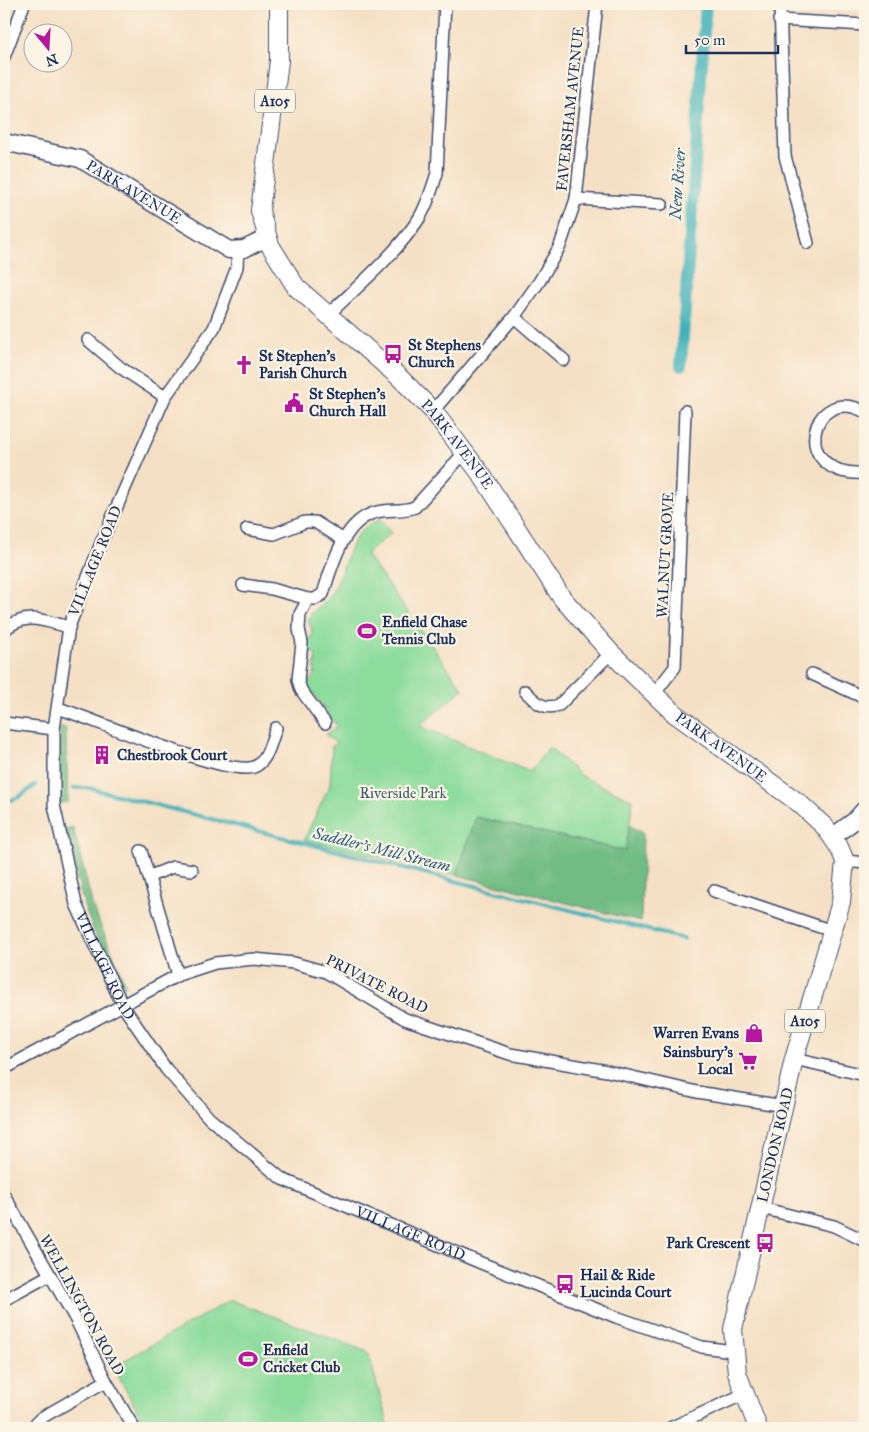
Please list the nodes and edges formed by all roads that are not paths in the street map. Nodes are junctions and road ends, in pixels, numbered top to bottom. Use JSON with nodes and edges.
{"nodes":[{"id":1,"x":24,"y":4,"type":"edge"},
{"id":2,"x":280,"y":4,"type":"edge"},
{"id":3,"x":445,"y":4,"type":"edge"},
{"id":4,"x":597,"y":4,"type":"edge"},
{"id":5,"x":780,"y":4,"type":"edge"},
{"id":6,"x":780,"y":20,"type":"junction"},
{"id":7,"x":865,"y":25,"type":"edge"},
{"id":8,"x":4,"y":57,"type":"edge"},
{"id":9,"x":4,"y":142,"type":"edge"},
{"id":10,"x":576,"y":199,"type":"junction"},
{"id":11,"x":662,"y":204,"type":"dead end"},
{"id":12,"x":267,"y":238,"type":"junction"},
{"id":13,"x":808,"y":243,"type":"dead end"},
{"id":14,"x":238,"y":250,"type":"junction"},
{"id":15,"x":328,"y":315,"type":"junction"},
{"id":16,"x":514,"y":317,"type":"junction"},
{"id":17,"x":88,"y":340,"type":"dead end"},
{"id":18,"x":564,"y":360,"type":"dead end"},
{"id":19,"x":165,"y":397,"type":"junction"},
{"id":20,"x":433,"y":411,"type":"junction"},
{"id":21,"x":685,"y":411,"type":"dead end"},
{"id":22,"x":865,"y":412,"type":"edge"},
{"id":23,"x":465,"y":452,"type":"junction"},
{"id":24,"x":865,"y":473,"type":"edge"},
{"id":25,"x":247,"y":529,"type":"dead end"},
{"id":26,"x":342,"y":539,"type":"junction"},
{"id":27,"x":243,"y":585,"type":"dead end"},
{"id":28,"x":308,"y":599,"type":"junction"},
{"id":29,"x":69,"y":627,"type":"junction"},
{"id":30,"x":4,"y":630,"type":"edge"},
{"id":31,"x":612,"y":653,"type":"junction"},
{"id":32,"x":812,"y":674,"type":"dead end"},
{"id":33,"x":525,"y":690,"type":"dead end"},
{"id":34,"x":654,"y":694,"type":"junction"},
{"id":35,"x":865,"y":698,"type":"edge"},
{"id":36,"x":58,"y":708,"type":"junction"},
{"id":37,"x":4,"y":723,"type":"edge"},
{"id":38,"x":325,"y":723,"type":"dead end"},
{"id":39,"x":276,"y":728,"type":"dead end"},
{"id":40,"x":54,"y":729,"type":"junction"},
{"id":41,"x":865,"y":809,"type":"edge"},
{"id":42,"x":832,"y":837,"type":"junction"},
{"id":43,"x":141,"y":850,"type":"dead end"},
{"id":44,"x":846,"y":861,"type":"junction"},
{"id":45,"x":865,"y":863,"type":"edge"},
{"id":46,"x":192,"y":870,"type":"dead end"},
{"id":47,"x":150,"y":876,"type":"junction"},
{"id":48,"x":714,"y":891,"type":"dead end"},
{"id":49,"x":832,"y":932,"type":"junction"},
{"id":50,"x":178,"y":975,"type":"junction"},
{"id":51,"x":122,"y":1006,"type":"junction"},
{"id":52,"x":794,"y":1059,"type":"junction"},
{"id":53,"x":4,"y":1069,"type":"edge"},
{"id":54,"x":865,"y":1075,"type":"edge"},
{"id":55,"x":784,"y":1106,"type":"junction"},
{"id":56,"x":4,"y":1195,"type":"edge"},
{"id":57,"x":760,"y":1208,"type":"junction"},
{"id":58,"x":865,"y":1241,"type":"edge"},
{"id":59,"x":50,"y":1275,"type":"junction"},
{"id":60,"x":4,"y":1300,"type":"edge"},
{"id":61,"x":733,"y":1351,"type":"junction"},
{"id":62,"x":106,"y":1381,"type":"junction"},
{"id":63,"x":744,"y":1394,"type":"junction"},
{"id":64,"x":36,"y":1428,"type":"edge"},
{"id":65,"x":134,"y":1428,"type":"edge"},
{"id":66,"x":670,"y":1428,"type":"edge"},
{"id":67,"x":758,"y":1428,"type":"edge"}],
"edges":[{"from":1,"to":8,"type":"street"},
{"from":2,"to":12,"type":"main road","number":"A105"},
{"from":3,"to":15,"type":"street"},
{"from":4,"to":10,"type":"street","name":"FAVERSHAM AVENUE"},
{"from":5,"to":6,"type":"street"},
{"from":6,"to":7,"type":"street"},
{"from":6,"to":13,"type":"street"},
{"from":9,"to":14,"type":"street","name":"PARK AVENUE"},
{"from":10,"to":11,"type":"street"},
{"from":10,"to":16,"type":"street","name":"FAVERSHAM AVENUE"},
{"from":12,"to":14,"type":"street"},
{"from":12,"to":15,"type":"main road","name":"PARK AVENUE","number":"A105"},
{"from":14,"to":19,"type":"street","name":"VILLAGE ROAD"},
{"from":15,"to":20,"type":"main road","name":"PARK AVENUE","number":"A105"},
{"from":16,"to":18,"type":"street"},
{"from":16,"to":20,"type":"street","name":"FAVERSHAM AVENUE"},
{"from":17,"to":19,"type":"street"},
{"from":19,"to":29,"type":"street","name":"VILLAGE ROAD"},
{"from":20,"to":23,"type":"main road","name":"PARK AVENUE","number":"A105"},
{"from":21,"to":34,"type":"street","name":"WALNUT GROVE"},
{"from":22,"to":24,"type":"street"},
{"from":23,"to":26,"type":"street"},
{"from":23,"to":31,"type":"main road","name":"PARK AVENUE","number":"A105"},
{"from":25,"to":26,"type":"street"},
{"from":26,"to":28,"type":"street"},
{"from":27,"to":28,"type":"street"},
{"from":28,"to":38,"type":"street"},
{"from":29,"to":30,"type":"street"},
{"from":29,"to":36,"type":"street","name":"VILLAGE ROAD"},
{"from":31,"to":33,"type":"street"},
{"from":31,"to":34,"type":"main road","name":"PARK AVENUE","number":"A105"},
{"from":32,"to":35,"type":"street"},
{"from":34,"to":42,"type":"main road","name":"PARK AVENUE","number":"A105"},
{"from":36,"to":39,"type":"street"},
{"from":36,"to":40,"type":"street","name":"VILLAGE ROAD"},
{"from":37,"to":40,"type":"street"},
{"from":40,"to":51,"type":"street","name":"VILLAGE ROAD"},
{"from":41,"to":42,"type":"street"},
{"from":42,"to":44,"type":"main road","name":"PARK AVENUE","number":"A105"},
{"from":43,"to":47,"type":"street"},
{"from":44,"to":45,"type":"street"},
{"from":44,"to":49,"type":"main road","name":"LONDON ROAD","number":"A105"},
{"from":46,"to":47,"type":"street"},
{"from":47,"to":50,"type":"street"},
{"from":48,"to":49,"type":"street"},
{"from":49,"to":52,"type":"main road","name":"LONDON ROAD","number":"A105"},
{"from":50,"to":51,"type":"street","name":"PRIVATE ROAD"},
{"from":50,"to":55,"type":"street","name":"PRIVATE ROAD"},
{"from":51,"to":53,"type":"street","name":"PRIVATE ROAD"},
{"from":51,"to":61,"type":"street","name":"VILLAGE ROAD"},
{"from":52,"to":54,"type":"street"},
{"from":52,"to":55,"type":"main road","name":"LONDON ROAD","number":"A105"},
{"from":55,"to":57,"type":"main road","name":"LONDON ROAD","number":"A105"},
{"from":56,"to":59,"type":"street","name":"WELLINGTON ROAD"},
{"from":57,"to":58,"type":"street"},
{"from":57,"to":61,"type":"main road","name":"LONDON ROAD","number":"A105"},
{"from":59,"to":60,"type":"street"},
{"from":59,"to":62,"type":"street","name":"WELLINGTON ROAD"},
{"from":61,"to":63,"type":"main road","name":"LONDON ROAD","number":"A105"},
{"from":62,"to":64,"type":"street"},
{"from":62,"to":65,"type":"street","name":"WELLINGTON ROAD"},
{"from":63,"to":66,"type":"street"},
{"from":63,"to":67,"type":"main road","name":"LONDON ROAD","number":"A105"}]}
